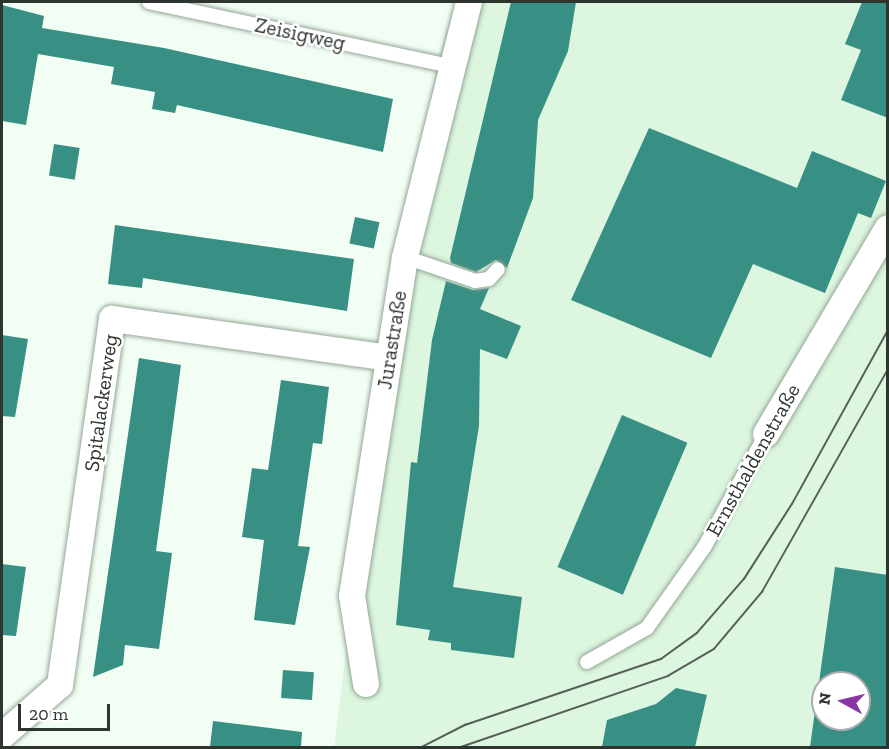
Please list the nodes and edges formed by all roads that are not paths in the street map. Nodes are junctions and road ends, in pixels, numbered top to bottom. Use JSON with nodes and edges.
{"nodes":[{"id":1,"x":149,"y":2,"type":"edge"},
{"id":2,"x":469,"y":2,"type":"edge"},
{"id":3,"x":450,"y":66,"type":"junction"},
{"id":4,"x":888,"y":228,"type":"edge"},
{"id":5,"x":405,"y":257,"type":"junction"},
{"id":6,"x":498,"y":269,"type":"dead end"},
{"id":7,"x":388,"y":358,"type":"junction"},
{"id":8,"x":766,"y":434,"type":"joint"},
{"id":9,"x":587,"y":662,"type":"dead end"},
{"id":10,"x":366,"y":684,"type":"dead end"},
{"id":11,"x":2,"y":736,"type":"edge"}],
"edges":[{"from":1,"to":3,"type":"lane","name":"Zeisigweg"},
{"from":2,"to":3,"type":"street","name":"Jurastraße"},
{"from":3,"to":5,"type":"street","name":"Jurastraße"},
{"from":4,"to":8,"type":"street","name":"Ernsthaldenstraße"},
{"from":5,"to":6,"type":"lane"},
{"from":5,"to":7,"type":"street","name":"Jurastraße"},
{"from":7,"to":10,"type":"street","name":"Jurastraße"},
{"from":7,"to":11,"type":"street","name":"Spitalackerweg"},
{"from":8,"to":9,"type":"lane","name":"Ernsthaldenstraße"}]}
